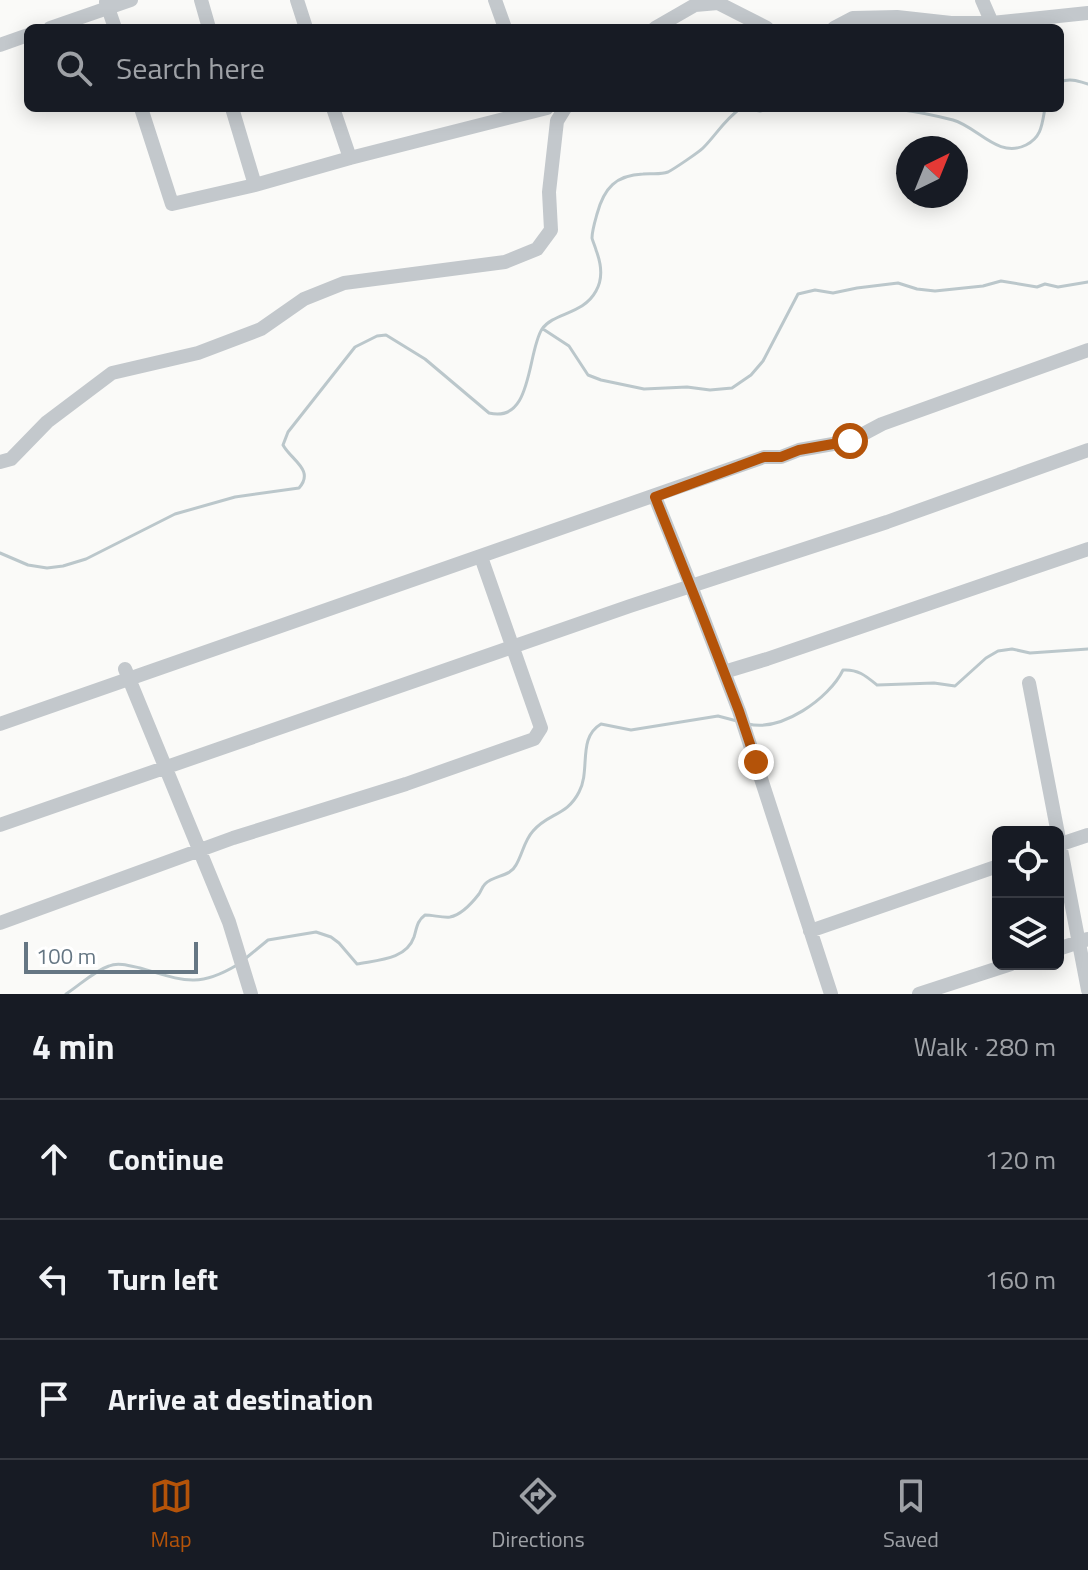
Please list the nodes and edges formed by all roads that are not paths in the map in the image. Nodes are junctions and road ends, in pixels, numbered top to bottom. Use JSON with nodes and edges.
{"nodes":[{"id":1,"x":131,"y":0,"type":"edge"},
{"id":2,"x":201,"y":0,"type":"edge"},
{"id":3,"x":297,"y":0,"type":"edge"},
{"id":4,"x":495,"y":0,"type":"edge"},
{"id":5,"x":982,"y":0,"type":"edge"},
{"id":6,"x":696,"y":3,"type":"edge"},
{"id":7,"x":107,"y":4,"type":"edge"},
{"id":8,"x":1088,"y":13,"type":"edge"},
{"id":9,"x":992,"y":23,"type":"junction"},
{"id":10,"x":60,"y":24,"type":"edge"},
{"id":11,"x":114,"y":24,"type":"edge"},
{"id":12,"x":208,"y":24,"type":"edge"},
{"id":13,"x":305,"y":24,"type":"edge"},
{"id":14,"x":504,"y":24,"type":"edge"},
{"id":15,"x":662,"y":24,"type":"edge"},
{"id":16,"x":759,"y":24,"type":"edge"},
{"id":17,"x":842,"y":24,"type":"edge"},
{"id":18,"x":24,"y":36,"type":"edge"},
{"id":19,"x":0,"y":45,"type":"edge"},
{"id":20,"x":142,"y":112,"type":"edge"},
{"id":21,"x":233,"y":112,"type":"edge"},
{"id":22,"x":334,"y":112,"type":"edge"},
{"id":23,"x":526,"y":112,"type":"edge"},
{"id":24,"x":563,"y":112,"type":"edge"},
{"id":25,"x":350,"y":158,"type":"junction"},
{"id":26,"x":255,"y":185,"type":"junction"},
{"id":27,"x":1088,"y":350,"type":"edge"},
{"id":28,"x":1088,"y":450,"type":"edge"},
{"id":29,"x":0,"y":462,"type":"edge"},
{"id":30,"x":655,"y":497,"type":"junction"},
{"id":31,"x":1088,"y":549,"type":"edge"},
{"id":32,"x":481,"y":557,"type":"junction"},
{"id":33,"x":691,"y":586,"type":"junction"},
{"id":34,"x":512,"y":647,"type":"junction"},
{"id":35,"x":724,"y":672,"type":"junction"},
{"id":36,"x":127,"y":674,"type":"junction"},
{"id":37,"x":1029,"y":683,"type":"dead end"},
{"id":38,"x":0,"y":724,"type":"edge"},
{"id":39,"x":166,"y":768,"type":"junction"},
{"id":40,"x":0,"y":825,"type":"edge"},
{"id":41,"x":1055,"y":826,"type":"edge"},
{"id":42,"x":1088,"y":835,"type":"edge"},
{"id":43,"x":1064,"y":843,"type":"edge"},
{"id":44,"x":200,"y":850,"type":"junction"},
{"id":45,"x":1064,"y":864,"type":"edge"},
{"id":46,"x":992,"y":868,"type":"edge"},
{"id":47,"x":0,"y":923,"type":"edge"},
{"id":48,"x":810,"y":931,"type":"junction"},
{"id":49,"x":1084,"y":940,"type":"edge"},
{"id":50,"x":1064,"y":947,"type":"edge"},
{"id":51,"x":993,"y":970,"type":"edge"},
{"id":52,"x":1088,"y":990,"type":"edge"},
{"id":53,"x":251,"y":994,"type":"edge"},
{"id":54,"x":831,"y":994,"type":"edge"},
{"id":55,"x":919,"y":994,"type":"edge"}],
"edges":[{"from":1,"to":7,"type":"street"},
{"from":2,"to":12,"type":"street"},
{"from":3,"to":13,"type":"street"},
{"from":4,"to":14,"type":"street"},
{"from":5,"to":9,"type":"street"},
{"from":6,"to":15,"type":"street"},
{"from":6,"to":16,"type":"street"},
{"from":7,"to":10,"type":"street"},
{"from":7,"to":11,"type":"street"},
{"from":8,"to":9,"type":"street"},
{"from":9,"to":17,"type":"street"},
{"from":18,"to":19,"type":"street"},
{"from":20,"to":26,"type":"street"},
{"from":21,"to":26,"type":"street"},
{"from":22,"to":25,"type":"street"},
{"from":23,"to":25,"type":"street"},
{"from":24,"to":29,"type":"street"},
{"from":25,"to":26,"type":"street"},
{"from":27,"to":30,"type":"street"},
{"from":28,"to":33,"type":"street"},
{"from":30,"to":32,"type":"street"},
{"from":30,"to":33,"type":"street"},
{"from":31,"to":35,"type":"street"},
{"from":32,"to":34,"type":"street"},
{"from":32,"to":36,"type":"street"},
{"from":33,"to":34,"type":"street"},
{"from":33,"to":35,"type":"street"},
{"from":34,"to":39,"type":"street"},
{"from":34,"to":44,"type":"street"},
{"from":35,"to":48,"type":"street"},
{"from":36,"to":38,"type":"street"},
{"from":36,"to":39,"type":"street"},
{"from":37,"to":41,"type":"street"},
{"from":39,"to":40,"type":"street"},
{"from":39,"to":44,"type":"street"},
{"from":42,"to":43,"type":"street"},
{"from":44,"to":47,"type":"street"},
{"from":44,"to":53,"type":"street"},
{"from":45,"to":49,"type":"street"},
{"from":46,"to":48,"type":"street"},
{"from":48,"to":54,"type":"street"},
{"from":49,"to":50,"type":"street"},
{"from":49,"to":52,"type":"street"},
{"from":51,"to":55,"type":"street"}]}
